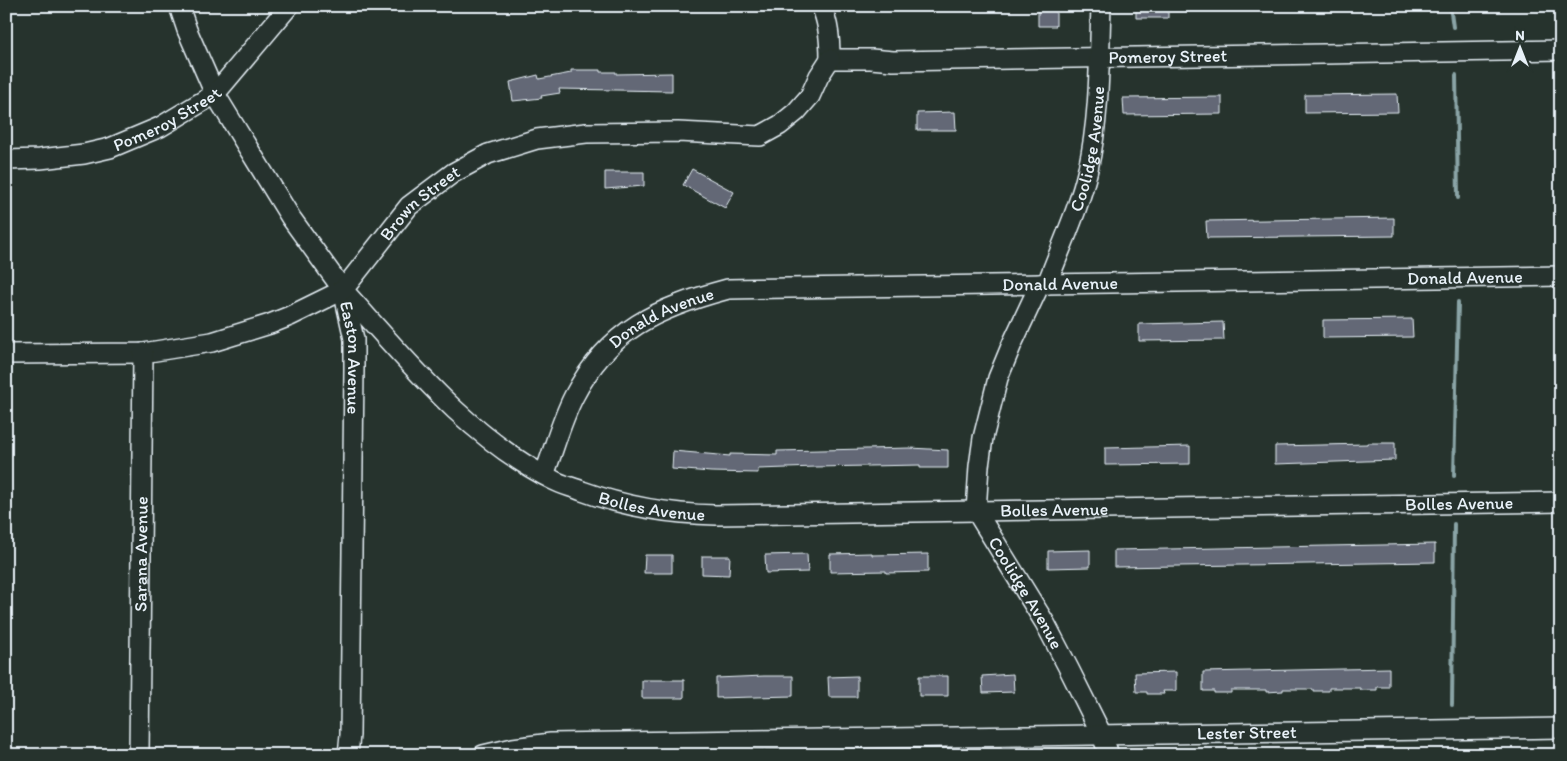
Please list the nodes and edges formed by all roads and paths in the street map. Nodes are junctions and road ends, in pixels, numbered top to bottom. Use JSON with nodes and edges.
{"nodes":[{"id":1,"x":179,"y":6,"type":"edge"},
{"id":2,"x":290,"y":6,"type":"edge"},
{"id":3,"x":821,"y":6,"type":"edge"},
{"id":4,"x":1101,"y":6,"type":"edge"},
{"id":5,"x":1561,"y":50,"type":"edge"},
{"id":6,"x":1099,"y":58,"type":"junction"},
{"id":7,"x":830,"y":60,"type":"junction"},
{"id":8,"x":215,"y":94,"type":"junction"},
{"id":9,"x":6,"y":160,"type":"edge"},
{"id":10,"x":1561,"y":276,"type":"edge"},
{"id":11,"x":1044,"y":284,"type":"junction"},
{"id":12,"x":343,"y":290,"type":"junction"},
{"id":13,"x":143,"y":353,"type":"junction"},
{"id":14,"x":6,"y":354,"type":"edge"},
{"id":15,"x":549,"y":478,"type":"junction"},
{"id":16,"x":1561,"y":502,"type":"edge"},
{"id":17,"x":976,"y":511,"type":"junction"},
{"id":18,"x":1561,"y":728,"type":"edge"},
{"id":19,"x":1102,"y":735,"type":"junction"},
{"id":20,"x":139,"y":755,"type":"edge"},
{"id":21,"x":348,"y":755,"type":"edge"},
{"id":22,"x":483,"y":755,"type":"edge"},
{"id":23,"x":1110,"y":755,"type":"edge"}],
"edges":[{"from":1,"to":8,"type":"street","name":"Easton Avenue"},
{"from":2,"to":8,"type":"street","name":"Pomeroy Street"},
{"from":3,"to":7,"type":"street"},
{"from":4,"to":6,"type":"street","name":"Coolidge Avenue"},
{"from":5,"to":6,"type":"street","name":"Pomeroy Street"},
{"from":6,"to":7,"type":"street","name":"Pomeroy Street"},
{"from":6,"to":11,"type":"street","name":"Coolidge Avenue"},
{"from":7,"to":12,"type":"street","name":"Brown Street"},
{"from":8,"to":9,"type":"street","name":"Pomeroy Street"},
{"from":8,"to":12,"type":"street","name":"Easton Avenue"},
{"from":10,"to":11,"type":"street","name":"Donald Avenue"},
{"from":11,"to":15,"type":"street","name":"Donald Avenue"},
{"from":11,"to":17,"type":"street","name":"Coolidge Avenue"},
{"from":12,"to":13,"type":"street","name":"Brown Street"},
{"from":12,"to":15,"type":"street","name":"Bolles Avenue"},
{"from":12,"to":21,"type":"street","name":"Easton Avenue"},
{"from":13,"to":14,"type":"street","name":"Brown Street"},
{"from":13,"to":20,"type":"street","name":"Sarana Avenue"},
{"from":15,"to":17,"type":"street","name":"Bolles Avenue"},
{"from":16,"to":17,"type":"street","name":"Bolles Avenue"},
{"from":17,"to":19,"type":"street","name":"Coolidge Avenue"},
{"from":18,"to":19,"type":"street","name":"Lester Street"},
{"from":19,"to":22,"type":"street","name":"Lester Street"},
{"from":19,"to":23,"type":"street","name":"Coolidge Avenue"}]}
